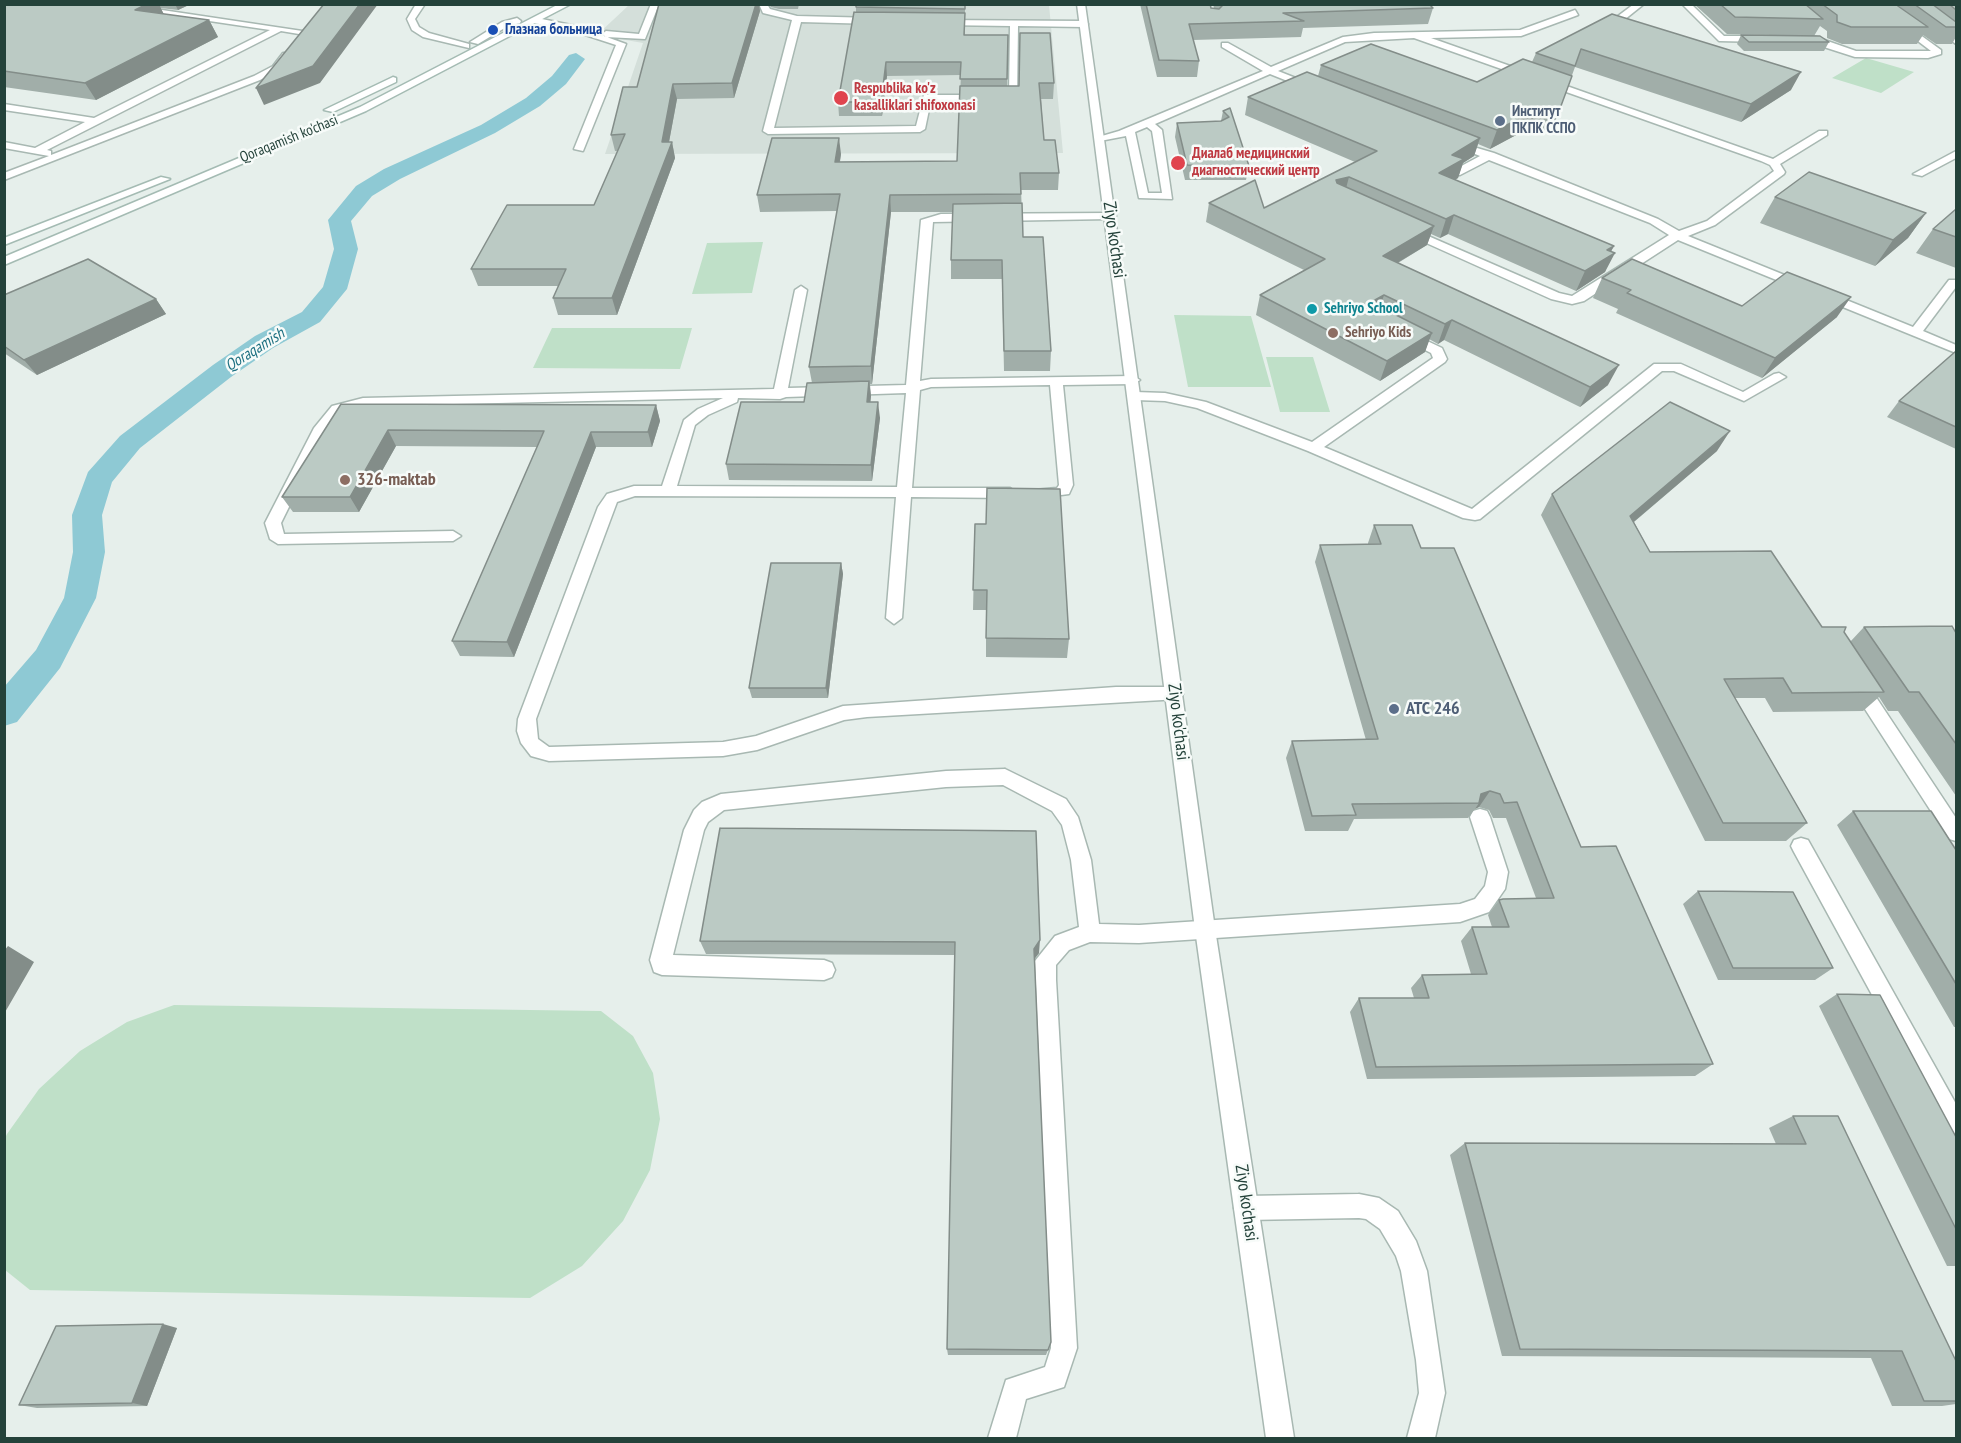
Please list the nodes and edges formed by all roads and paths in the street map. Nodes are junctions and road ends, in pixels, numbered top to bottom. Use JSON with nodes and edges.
{"nodes":[{"id":1,"x":99,"y":4,"type":"edge"},
{"id":2,"x":421,"y":4,"type":"edge"},
{"id":3,"x":550,"y":4,"type":"edge"},
{"id":4,"x":567,"y":4,"type":"edge"},
{"id":5,"x":655,"y":4,"type":"edge"},
{"id":6,"x":763,"y":4,"type":"edge"},
{"id":7,"x":1081,"y":4,"type":"edge"},
{"id":8,"x":1626,"y":4,"type":"edge"},
{"id":9,"x":1686,"y":4,"type":"edge"},
{"id":10,"x":1907,"y":4,"type":"edge"},
{"id":11,"x":1638,"y":6,"type":"edge"},
{"id":12,"x":192,"y":8,"type":"dead end"},
{"id":13,"x":1575,"y":13,"type":"dead end"},
{"id":14,"x":177,"y":15,"type":"junction"},
{"id":15,"x":1890,"y":16,"type":"edge"},
{"id":16,"x":1621,"y":18,"type":"edge"},
{"id":17,"x":796,"y":19,"type":"junction"},
{"id":18,"x":537,"y":21,"type":"junction"},
{"id":19,"x":888,"y":21,"type":"edge"},
{"id":20,"x":934,"y":22,"type":"edge"},
{"id":21,"x":312,"y":23,"type":"edge"},
{"id":22,"x":1014,"y":24,"type":"junction"},
{"id":23,"x":1084,"y":24,"type":"junction"},
{"id":24,"x":1815,"y":28,"type":"edge"},
{"id":25,"x":279,"y":29,"type":"junction"},
{"id":26,"x":305,"y":32,"type":"junction"},
{"id":27,"x":580,"y":32,"type":"junction"},
{"id":28,"x":1415,"y":35,"type":"junction"},
{"id":29,"x":1776,"y":39,"type":"edge"},
{"id":30,"x":1787,"y":39,"type":"edge"},
{"id":31,"x":298,"y":41,"type":"edge"},
{"id":32,"x":1820,"y":41,"type":"junction"},
{"id":33,"x":1956,"y":41,"type":"edge"},
{"id":34,"x":470,"y":44,"type":"junction"},
{"id":35,"x":1225,"y":45,"type":"edge"},
{"id":36,"x":290,"y":50,"type":"edge"},
{"id":37,"x":1272,"y":72,"type":"junction"},
{"id":38,"x":1328,"y":94,"type":"edge"},
{"id":39,"x":4,"y":107,"type":"edge"},
{"id":40,"x":96,"y":121,"type":"junction"},
{"id":41,"x":1158,"y":128,"type":"junction"},
{"id":42,"x":1130,"y":131,"type":"junction"},
{"id":43,"x":1823,"y":133,"type":"dead end"},
{"id":44,"x":1100,"y":138,"type":"junction"},
{"id":45,"x":1446,"y":139,"type":"edge"},
{"id":46,"x":4,"y":145,"type":"edge"},
{"id":47,"x":579,"y":149,"type":"dead end"},
{"id":48,"x":36,"y":150,"type":"junction"},
{"id":49,"x":1956,"y":154,"type":"edge"},
{"id":50,"x":61,"y":155,"type":"junction"},
{"id":51,"x":1490,"y":155,"type":"junction"},
{"id":52,"x":1774,"y":164,"type":"junction"},
{"id":53,"x":1456,"y":172,"type":"edge"},
{"id":54,"x":1918,"y":174,"type":"dead end"},
{"id":55,"x":4,"y":177,"type":"edge"},
{"id":56,"x":1110,"y":216,"type":"junction"},
{"id":57,"x":1393,"y":224,"type":"edge"},
{"id":58,"x":1676,"y":235,"type":"junction"},
{"id":59,"x":4,"y":242,"type":"edge"},
{"id":60,"x":4,"y":262,"type":"edge"},
{"id":61,"x":1951,"y":282,"type":"edge"},
{"id":62,"x":801,"y":290,"type":"dead end"},
{"id":63,"x":1395,"y":330,"type":"edge"},
{"id":64,"x":1916,"y":332,"type":"junction"},
{"id":65,"x":1956,"y":349,"type":"edge"},
{"id":66,"x":1779,"y":377,"type":"edge"},
{"id":67,"x":1056,"y":382,"type":"junction"},
{"id":68,"x":913,"y":387,"type":"junction"},
{"id":69,"x":1134,"y":388,"type":"junction"},
{"id":70,"x":780,"y":395,"type":"junction"},
{"id":71,"x":739,"y":396,"type":"junction"},
{"id":72,"x":1313,"y":448,"type":"junction"},
{"id":73,"x":668,"y":492,"type":"junction"},
{"id":74,"x":906,"y":493,"type":"junction"},
{"id":75,"x":453,"y":536,"type":"dead end"},
{"id":76,"x":894,"y":618,"type":"dead end"},
{"id":77,"x":1849,"y":670,"type":"edge"},
{"id":78,"x":1174,"y":694,"type":"junction"},
{"id":79,"x":1480,"y":817,"type":"edge"},
{"id":80,"x":1956,"y":833,"type":"edge"},
{"id":81,"x":1801,"y":846,"type":"edge"},
{"id":82,"x":1205,"y":929,"type":"junction"},
{"id":83,"x":1090,"y":933,"type":"junction"},
{"id":84,"x":824,"y":970,"type":"dead end"},
{"id":85,"x":1949,"y":1100,"type":"edge"},
{"id":86,"x":1956,"y":1126,"type":"edge"},
{"id":87,"x":1246,"y":1208,"type":"junction"},
{"id":88,"x":1002,"y":1438,"type":"edge"},
{"id":89,"x":1280,"y":1438,"type":"edge"},
{"id":90,"x":1421,"y":1438,"type":"edge"}],
"edges":[{"from":1,"to":14,"type":"street"},
{"from":2,"to":34,"type":"street"},
{"from":3,"to":34,"type":"street","name":"Qoraqamish ko'chasi"},
{"from":4,"to":18,"type":"street","name":"Qoraqamish ko'chasi"},
{"from":5,"to":27,"type":"street"},
{"from":6,"to":17,"type":"street"},
{"from":7,"to":23,"type":"street","name":"Ziyo ko'chasi"},
{"from":8,"to":11,"type":"street"},
{"from":9,"to":29,"type":"street"},
{"from":10,"to":33,"type":"street"},
{"from":11,"to":16,"type":"street"},
{"from":12,"to":14,"type":"street"},
{"from":13,"to":28,"type":"street"},
{"from":14,"to":25,"type":"street"},
{"from":15,"to":32,"type":"street"},
{"from":17,"to":19,"type":"street"},
{"from":17,"to":22,"type":"street"},
{"from":18,"to":27,"type":"street"},
{"from":18,"to":60,"type":"street","name":"Qoraqamish ko'chasi"},
{"from":20,"to":22,"type":"street"},
{"from":21,"to":26,"type":"street"},
{"from":22,"to":23,"type":"street"},
{"from":23,"to":44,"type":"street","name":"Ziyo ko'chasi"},
{"from":24,"to":32,"type":"street"},
{"from":25,"to":26,"type":"street"},
{"from":25,"to":40,"type":"street"},
{"from":26,"to":31,"type":"street"},
{"from":27,"to":47,"type":"street"},
{"from":28,"to":37,"type":"street"},
{"from":28,"to":52,"type":"street"},
{"from":30,"to":32,"type":"street"},
{"from":34,"to":59,"type":"street","name":"Qoraqamish ko'chasi"},
{"from":35,"to":37,"type":"street"},
{"from":36,"to":50,"type":"street"},
{"from":37,"to":38,"type":"street"},
{"from":37,"to":41,"type":"street"},
{"from":39,"to":40,"type":"street"},
{"from":40,"to":48,"type":"street"},
{"from":41,"to":42,"type":"street"},
{"from":41,"to":42,"type":"street"},
{"from":42,"to":44,"type":"street"},
{"from":43,"to":52,"type":"street"},
{"from":44,"to":56,"type":"street","name":"Ziyo ko'chasi"},
{"from":45,"to":51,"type":"street"},
{"from":46,"to":48,"type":"street"},
{"from":48,"to":50,"type":"street"},
{"from":49,"to":54,"type":"street"},
{"from":50,"to":55,"type":"street"},
{"from":51,"to":53,"type":"street"},
{"from":51,"to":58,"type":"street"},
{"from":52,"to":58,"type":"street"},
{"from":56,"to":68,"type":"street"},
{"from":56,"to":69,"type":"street","name":"Ziyo ko'chasi"},
{"from":57,"to":58,"type":"street"},
{"from":58,"to":64,"type":"street"},
{"from":61,"to":64,"type":"street"},
{"from":62,"to":70,"type":"street"},
{"from":63,"to":72,"type":"street"},
{"from":64,"to":65,"type":"street"},
{"from":66,"to":72,"type":"street"},
{"from":67,"to":68,"type":"street"},
{"from":67,"to":69,"type":"street"},
{"from":67,"to":74,"type":"street"},
{"from":68,"to":70,"type":"street"},
{"from":68,"to":74,"type":"street"},
{"from":69,"to":72,"type":"street"},
{"from":69,"to":78,"type":"street","name":"Ziyo ko'chasi"},
{"from":70,"to":71,"type":"street"},
{"from":71,"to":73,"type":"street"},
{"from":71,"to":75,"type":"street"},
{"from":73,"to":74,"type":"street"},
{"from":73,"to":78,"type":"street"},
{"from":74,"to":76,"type":"street"},
{"from":77,"to":80,"type":"street"},
{"from":78,"to":82,"type":"street","name":"Ziyo ko'chasi"},
{"from":79,"to":82,"type":"street"},
{"from":81,"to":85,"type":"street"},
{"from":82,"to":83,"type":"street"},
{"from":82,"to":87,"type":"street","name":"Ziyo ko'chasi"},
{"from":83,"to":84,"type":"street"},
{"from":83,"to":88,"type":"street"},
{"from":85,"to":86,"type":"street"},
{"from":87,"to":89,"type":"street","name":"Ziyo ko'chasi"},
{"from":87,"to":90,"type":"street"}]}
